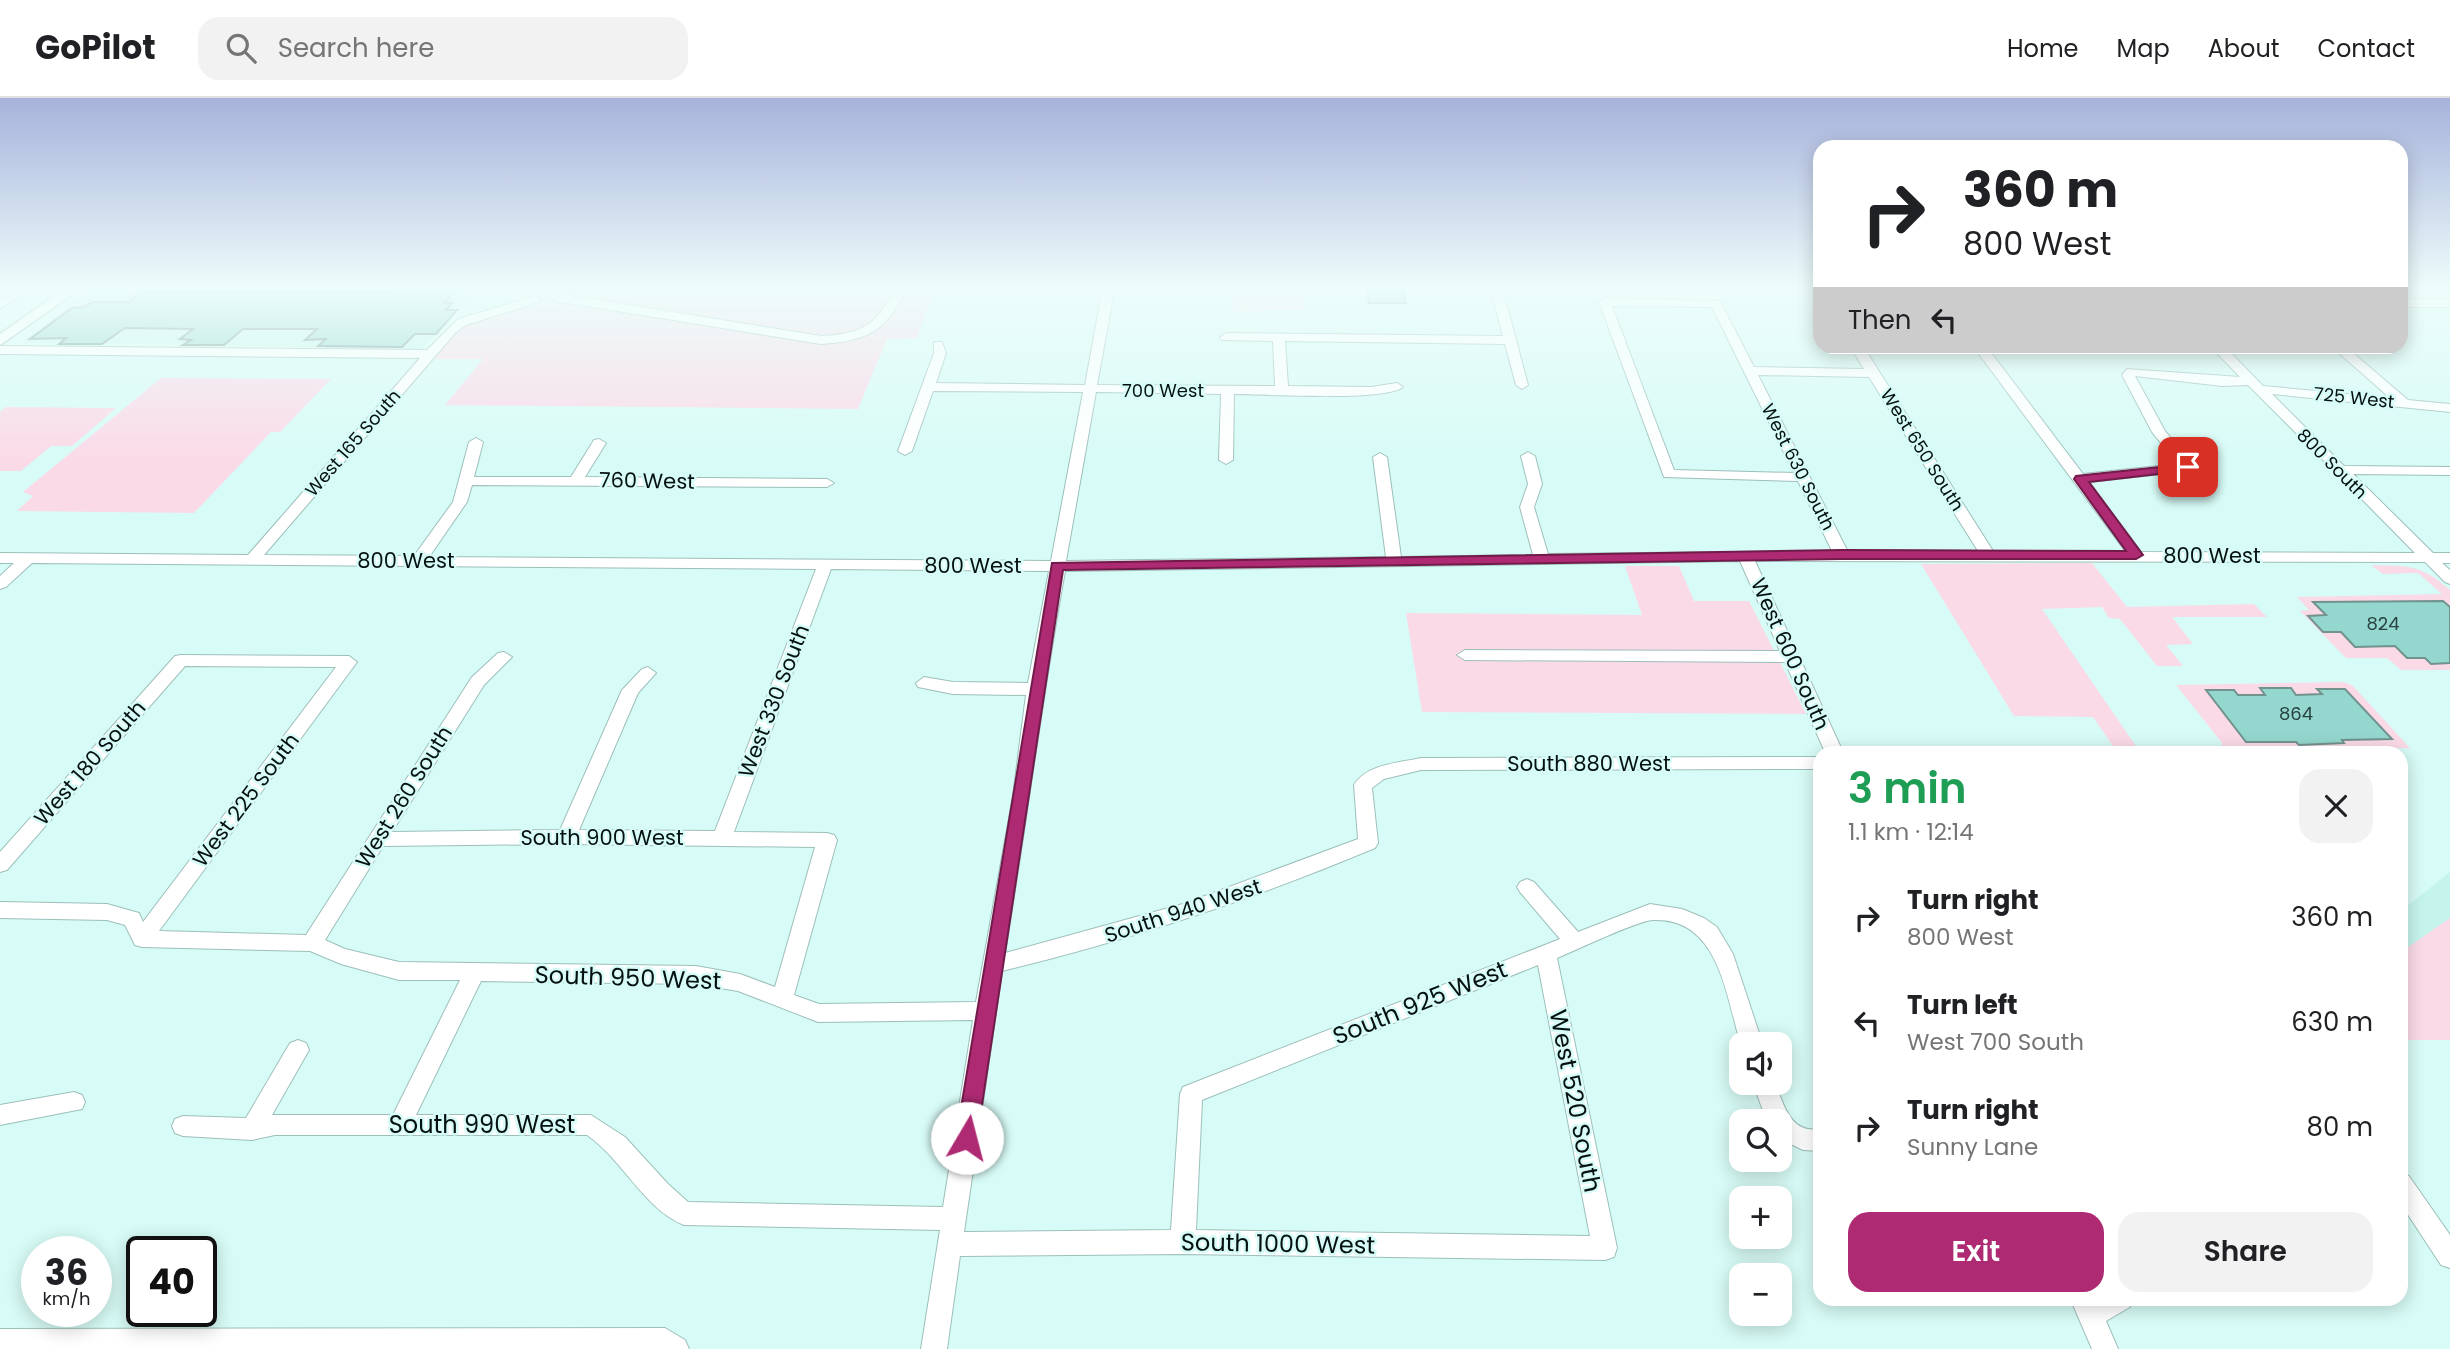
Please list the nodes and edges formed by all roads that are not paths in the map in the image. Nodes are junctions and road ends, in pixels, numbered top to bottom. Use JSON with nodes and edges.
{"nodes":[{"id":1,"x":439,"y":345,"type":"edge"},
{"id":2,"x":938,"y":345,"type":"dead end"},
{"id":3,"x":1099,"y":345,"type":"edge"},
{"id":4,"x":1279,"y":345,"type":"edge"},
{"id":5,"x":1511,"y":345,"type":"edge"},
{"id":6,"x":1621,"y":345,"type":"edge"},
{"id":7,"x":1736,"y":345,"type":"edge"},
{"id":8,"x":0,"y":350,"type":"edge"},
{"id":9,"x":430,"y":354,"type":"junction"},
{"id":10,"x":1861,"y":354,"type":"edge"},
{"id":11,"x":1985,"y":354,"type":"edge"},
{"id":12,"x":2224,"y":354,"type":"edge"},
{"id":13,"x":2346,"y":354,"type":"edge"},
{"id":14,"x":1749,"y":371,"type":"junction"},
{"id":15,"x":1873,"y":373,"type":"junction"},
{"id":16,"x":1522,"y":385,"type":"dead end"},
{"id":17,"x":2253,"y":385,"type":"junction"},
{"id":18,"x":928,"y":387,"type":"junction"},
{"id":19,"x":1397,"y":387,"type":"dead end"},
{"id":20,"x":1092,"y":391,"type":"junction"},
{"id":21,"x":1228,"y":391,"type":"junction"},
{"id":22,"x":1282,"y":391,"type":"junction"},
{"id":23,"x":2404,"y":403,"type":"junction"},
{"id":24,"x":2450,"y":408,"type":"edge"},
{"id":25,"x":476,"y":442,"type":"dead end"},
{"id":26,"x":599,"y":443,"type":"dead end"},
{"id":27,"x":905,"y":451,"type":"dead end"},
{"id":28,"x":1528,"y":456,"type":"dead end"},
{"id":29,"x":1380,"y":457,"type":"dead end"},
{"id":30,"x":1226,"y":460,"type":"dead end"},
{"id":31,"x":2337,"y":470,"type":"junction"},
{"id":32,"x":2450,"y":471,"type":"edge"},
{"id":33,"x":1803,"y":477,"type":"junction"},
{"id":34,"x":2080,"y":479,"type":"junction"},
{"id":35,"x":576,"y":480,"type":"junction"},
{"id":36,"x":466,"y":481,"type":"junction"},
{"id":37,"x":827,"y":484,"type":"dead end"},
{"id":38,"x":1987,"y":554,"type":"junction"},
{"id":39,"x":1842,"y":555,"type":"junction"},
{"id":40,"x":2136,"y":555,"type":"junction"},
{"id":41,"x":1745,"y":556,"type":"junction"},
{"id":42,"x":0,"y":558,"type":"edge"},
{"id":43,"x":28,"y":558,"type":"junction"},
{"id":44,"x":2426,"y":558,"type":"junction"},
{"id":45,"x":2450,"y":558,"type":"edge"},
{"id":46,"x":252,"y":560,"type":"junction"},
{"id":47,"x":1542,"y":560,"type":"junction"},
{"id":48,"x":1394,"y":561,"type":"junction"},
{"id":49,"x":418,"y":562,"type":"junction"},
{"id":50,"x":825,"y":565,"type":"junction"},
{"id":51,"x":1057,"y":566,"type":"junction"},
{"id":52,"x":2450,"y":579,"type":"edge"},
{"id":53,"x":0,"y":584,"type":"edge"},
{"id":54,"x":1465,"y":655,"type":"dead end"},
{"id":55,"x":504,"y":657,"type":"dead end"},
{"id":56,"x":1791,"y":657,"type":"junction"},
{"id":57,"x":349,"y":662,"type":"joint"},
{"id":58,"x":648,"y":673,"type":"dead end"},
{"id":59,"x":924,"y":683,"type":"dead end"},
{"id":60,"x":1035,"y":689,"type":"junction"},
{"id":61,"x":1831,"y":746,"type":"edge"},
{"id":62,"x":1813,"y":763,"type":"edge"},
{"id":63,"x":566,"y":837,"type":"junction"},
{"id":64,"x":722,"y":838,"type":"junction"},
{"id":65,"x":377,"y":839,"type":"junction"},
{"id":66,"x":1368,"y":843,"type":"joint"},
{"id":67,"x":0,"y":865,"type":"edge"},
{"id":68,"x":1527,"y":887,"type":"dead end"},
{"id":69,"x":0,"y":910,"type":"edge"},
{"id":70,"x":142,"y":939,"type":"junction"},
{"id":71,"x":1575,"y":942,"type":"junction"},
{"id":72,"x":312,"y":943,"type":"junction"},
{"id":73,"x":1546,"y":953,"type":"junction"},
{"id":74,"x":995,"y":964,"type":"junction"},
{"id":75,"x":474,"y":973,"type":"junction"},
{"id":76,"x":782,"y":1002,"type":"junction"},
{"id":77,"x":985,"y":1010,"type":"junction"},
{"id":78,"x":1748,"y":1032,"type":"edge"},
{"id":79,"x":298,"y":1050,"type":"dead end"},
{"id":80,"x":74,"y":1102,"type":"dead end"},
{"id":81,"x":0,"y":1115,"type":"edge"},
{"id":82,"x":400,"y":1124,"type":"junction"},
{"id":83,"x":183,"y":1126,"type":"dead end"},
{"id":84,"x":251,"y":1129,"type":"junction"},
{"id":85,"x":1792,"y":1132,"type":"edge"},
{"id":86,"x":1813,"y":1142,"type":"edge"},
{"id":87,"x":2408,"y":1194,"type":"edge"},
{"id":88,"x":955,"y":1219,"type":"junction"},
{"id":89,"x":1183,"y":1242,"type":"junction"},
{"id":90,"x":950,"y":1244,"type":"junction"},
{"id":91,"x":1605,"y":1248,"type":"joint"},
{"id":92,"x":2450,"y":1256,"type":"edge"},
{"id":93,"x":2086,"y":1307,"type":"edge"},
{"id":94,"x":0,"y":1342,"type":"edge"},
{"id":95,"x":676,"y":1349,"type":"edge"},
{"id":96,"x":934,"y":1349,"type":"edge"},
{"id":97,"x":2105,"y":1349,"type":"edge"}],
"edges":[{"from":1,"to":9,"type":"street","name":"West 165 South"},
{"from":2,"to":18,"type":"street"},
{"from":3,"to":20,"type":"street"},
{"from":4,"to":22,"type":"street"},
{"from":5,"to":16,"type":"street"},
{"from":6,"to":33,"type":"street","name":"West 630 South"},
{"from":7,"to":14,"type":"street","name":"West 630 South"},
{"from":8,"to":9,"type":"street"},
{"from":9,"to":46,"type":"street","name":"West 165 South"},
{"from":10,"to":15,"type":"street","name":"West 650 South"},
{"from":11,"to":34,"type":"street"},
{"from":12,"to":17,"type":"street","name":"800 South"},
{"from":13,"to":23,"type":"street"},
{"from":14,"to":15,"type":"street"},
{"from":14,"to":33,"type":"street","name":"West 630 South"},
{"from":15,"to":38,"type":"street","name":"West 650 South"},
{"from":17,"to":23,"type":"street","name":"725 West"},
{"from":17,"to":31,"type":"street","name":"800 South"},
{"from":17,"to":34,"type":"street","name":"725 West"},
{"from":18,"to":20,"type":"street","name":"700 West"},
{"from":18,"to":27,"type":"street"},
{"from":19,"to":22,"type":"street","name":"700 West"},
{"from":20,"to":21,"type":"street","name":"700 West"},
{"from":20,"to":51,"type":"street"},
{"from":21,"to":22,"type":"street","name":"700 West"},
{"from":21,"to":30,"type":"street"},
{"from":23,"to":24,"type":"street","name":"725 West"},
{"from":25,"to":36,"type":"street"},
{"from":26,"to":35,"type":"street"},
{"from":28,"to":47,"type":"street"},
{"from":29,"to":48,"type":"street"},
{"from":31,"to":32,"type":"street"},
{"from":31,"to":44,"type":"street","name":"800 South"},
{"from":33,"to":39,"type":"street","name":"West 630 South"},
{"from":34,"to":40,"type":"street"},
{"from":35,"to":36,"type":"street","name":"760 West"},
{"from":35,"to":37,"type":"street","name":"760 West"},
{"from":36,"to":49,"type":"street"},
{"from":38,"to":39,"type":"street","name":"800 West"},
{"from":38,"to":40,"type":"street","name":"800 West"},
{"from":39,"to":41,"type":"street","name":"800 West"},
{"from":40,"to":44,"type":"street","name":"800 West"},
{"from":41,"to":47,"type":"street","name":"800 West"},
{"from":41,"to":56,"type":"street","name":"West 600 South"},
{"from":42,"to":43,"type":"street","name":"800 West"},
{"from":43,"to":46,"type":"street","name":"800 West"},
{"from":43,"to":53,"type":"street"},
{"from":44,"to":45,"type":"street","name":"800 West"},
{"from":44,"to":52,"type":"street","name":"800 South"},
{"from":46,"to":49,"type":"street","name":"800 West"},
{"from":47,"to":48,"type":"street","name":"800 West"},
{"from":48,"to":51,"type":"street","name":"800 West"},
{"from":49,"to":50,"type":"street","name":"800 West"},
{"from":50,"to":51,"type":"street","name":"800 West"},
{"from":50,"to":64,"type":"street","name":"West 330 South"},
{"from":51,"to":60,"type":"street"},
{"from":54,"to":56,"type":"street"},
{"from":55,"to":65,"type":"street","name":"West 260 South"},
{"from":56,"to":61,"type":"street","name":"West 600 South"},
{"from":57,"to":67,"type":"street","name":"West 180 South"},
{"from":57,"to":70,"type":"street","name":"West 225 South"},
{"from":58,"to":63,"type":"street"},
{"from":59,"to":60,"type":"street"},
{"from":60,"to":74,"type":"street"},
{"from":62,"to":66,"type":"street","name":"South 880 West"},
{"from":63,"to":64,"type":"street","name":"South 900 West"},
{"from":63,"to":65,"type":"street","name":"South 900 West"},
{"from":64,"to":76,"type":"street","name":"South 900 West"},
{"from":65,"to":72,"type":"street","name":"West 260 South"},
{"from":66,"to":74,"type":"street","name":"South 940 West"},
{"from":68,"to":71,"type":"street"},
{"from":69,"to":70,"type":"street"},
{"from":70,"to":72,"type":"street"},
{"from":71,"to":73,"type":"street","name":"South 925 West"},
{"from":71,"to":78,"type":"street","name":"South 925 West"},
{"from":72,"to":75,"type":"street","name":"South 950 West"},
{"from":73,"to":89,"type":"street","name":"South 925 West"},
{"from":73,"to":91,"type":"street","name":"West 520 South"},
{"from":74,"to":77,"type":"street"},
{"from":75,"to":76,"type":"street","name":"South 950 West"},
{"from":75,"to":82,"type":"street"},
{"from":76,"to":77,"type":"street","name":"South 950 West"},
{"from":77,"to":88,"type":"street"},
{"from":79,"to":84,"type":"street"},
{"from":80,"to":81,"type":"street"},
{"from":82,"to":84,"type":"street","name":"South 990 West"},
{"from":82,"to":88,"type":"street","name":"South 990 West"},
{"from":83,"to":84,"type":"street","name":"South 990 West"},
{"from":85,"to":86,"type":"street"},
{"from":87,"to":92,"type":"street"},
{"from":88,"to":90,"type":"street"},
{"from":89,"to":90,"type":"street","name":"South 1000 West"},
{"from":89,"to":91,"type":"street","name":"South 1000 West"},
{"from":90,"to":96,"type":"street"},
{"from":93,"to":97,"type":"street"},
{"from":94,"to":95,"type":"street"}]}
